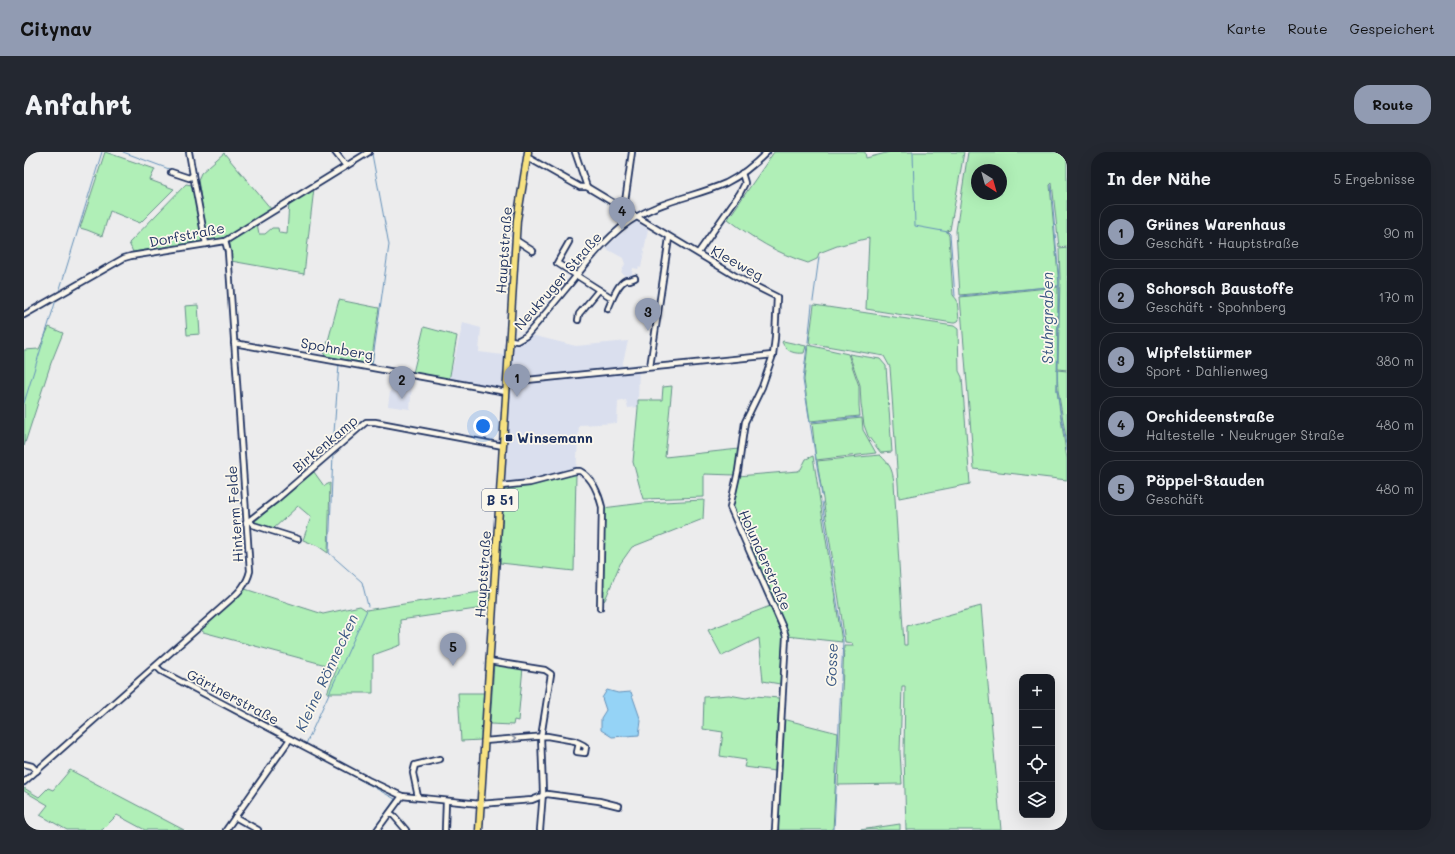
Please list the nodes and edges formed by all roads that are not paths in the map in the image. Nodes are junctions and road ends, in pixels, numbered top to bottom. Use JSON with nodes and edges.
{"nodes":[{"id":1,"x":189,"y":152,"type":"edge"},
{"id":2,"x":334,"y":152,"type":"edge"},
{"id":3,"x":369,"y":152,"type":"edge"},
{"id":4,"x":575,"y":152,"type":"edge"},
{"id":5,"x":632,"y":152,"type":"edge"},
{"id":6,"x":767,"y":152,"type":"edge"},
{"id":7,"x":527,"y":154,"type":"edge"},
{"id":8,"x":346,"y":166,"type":"junction"},
{"id":9,"x":171,"y":172,"type":"dead end"},
{"id":10,"x":742,"y":174,"type":"junction"},
{"id":11,"x":193,"y":175,"type":"junction"},
{"id":12,"x":587,"y":188,"type":"junction"},
{"id":13,"x":624,"y":209,"type":"junction"},
{"id":14,"x":637,"y":217,"type":"junction"},
{"id":15,"x":669,"y":238,"type":"junction"},
{"id":16,"x":516,"y":240,"type":"junction"},
{"id":17,"x":225,"y":242,"type":"junction"},
{"id":18,"x":569,"y":242,"type":"dead end"},
{"id":19,"x":206,"y":244,"type":"junction"},
{"id":20,"x":534,"y":250,"type":"dead end"},
{"id":21,"x":698,"y":254,"type":"junction"},
{"id":22,"x":577,"y":275,"type":"junction"},
{"id":23,"x":635,"y":278,"type":"dead end"},
{"id":24,"x":599,"y":290,"type":"junction"},
{"id":25,"x":612,"y":298,"type":"junction"},
{"id":26,"x":608,"y":309,"type":"dead end"},
{"id":27,"x":24,"y":315,"type":"edge"},
{"id":28,"x":578,"y":320,"type":"dead end"},
{"id":29,"x":511,"y":340,"type":"junction"},
{"id":30,"x":234,"y":343,"type":"junction"},
{"id":31,"x":773,"y":355,"type":"junction"},
{"id":32,"x":650,"y":367,"type":"junction"},
{"id":33,"x":507,"y":382,"type":"junction"},
{"id":34,"x":506,"y":392,"type":"junction"},
{"id":35,"x":503,"y":446,"type":"junction"},
{"id":36,"x":501,"y":486,"type":"junction"},
{"id":37,"x":248,"y":522,"type":"junction"},
{"id":38,"x":298,"y":539,"type":"dead end"},
{"id":39,"x":600,"y":608,"type":"dead end"},
{"id":40,"x":489,"y":660,"type":"junction"},
{"id":41,"x":156,"y":666,"type":"junction"},
{"id":42,"x":541,"y":737,"type":"junction"},
{"id":43,"x":290,"y":740,"type":"junction"},
{"id":44,"x":484,"y":741,"type":"junction"},
{"id":45,"x":579,"y":742,"type":"dead end"},
{"id":46,"x":440,"y":759,"type":"dead end"},
{"id":47,"x":24,"y":764,"type":"edge"},
{"id":48,"x":37,"y":771,"type":"junction"},
{"id":49,"x":24,"y":782,"type":"edge"},
{"id":50,"x":543,"y":794,"type":"junction"},
{"id":51,"x":402,"y":796,"type":"junction"},
{"id":52,"x":418,"y":797,"type":"junction"},
{"id":53,"x":446,"y":801,"type":"junction"},
{"id":54,"x":480,"y":804,"type":"junction"},
{"id":55,"x":619,"y":806,"type":"dead end"},
{"id":56,"x":390,"y":813,"type":"junction"},
{"id":57,"x":235,"y":817,"type":"junction"},
{"id":58,"x":226,"y":830,"type":"edge"},
{"id":59,"x":258,"y":830,"type":"edge"},
{"id":60,"x":377,"y":830,"type":"edge"},
{"id":61,"x":406,"y":830,"type":"edge"},
{"id":62,"x":445,"y":830,"type":"edge"},
{"id":63,"x":479,"y":830,"type":"edge"},
{"id":64,"x":540,"y":830,"type":"edge"},
{"id":65,"x":775,"y":830,"type":"edge"}],
"edges":[{"from":1,"to":11,"type":"street"},
{"from":2,"to":8,"type":"street"},
{"from":3,"to":8,"type":"street","name":"Dorfstraße"},
{"from":4,"to":12,"type":"street"},
{"from":5,"to":13,"type":"street"},
{"from":6,"to":10,"type":"street","name":"Neukruger Straße"},
{"from":7,"to":12,"type":"street","name":"Kleeweg"},
{"from":7,"to":16,"type":"main road","name":"Hauptstraße","number":"B 51"},
{"from":8,"to":17,"type":"street","name":"Dorfstraße"},
{"from":9,"to":11,"type":"street"},
{"from":10,"to":14,"type":"street","name":"Neukruger Straße"},
{"from":10,"to":21,"type":"street"},
{"from":11,"to":19,"type":"street"},
{"from":12,"to":13,"type":"street","name":"Kleeweg"},
{"from":13,"to":14,"type":"street","name":"Kleeweg"},
{"from":14,"to":15,"type":"street","name":"Kleeweg"},
{"from":14,"to":22,"type":"street","name":"Neukruger Straße"},
{"from":15,"to":21,"type":"street","name":"Kleeweg"},
{"from":15,"to":32,"type":"street"},
{"from":16,"to":20,"type":"street"},
{"from":16,"to":29,"type":"main road","name":"Hauptstraße","number":"B 51"},
{"from":17,"to":19,"type":"street","name":"Dorfstraße"},
{"from":17,"to":30,"type":"street","name":"Hinterm Felde"},
{"from":18,"to":22,"type":"street"},
{"from":19,"to":27,"type":"street","name":"Dorfstraße"},
{"from":21,"to":31,"type":"street","name":"Kleeweg"},
{"from":22,"to":24,"type":"street"},
{"from":22,"to":29,"type":"street","name":"Neukruger Straße"},
{"from":23,"to":25,"type":"street"},
{"from":24,"to":25,"type":"street"},
{"from":24,"to":28,"type":"street"},
{"from":25,"to":26,"type":"street"},
{"from":29,"to":33,"type":"main road","name":"Hauptstraße","number":"B 51"},
{"from":30,"to":34,"type":"street","name":"Spohnberg"},
{"from":30,"to":37,"type":"street","name":"Hinterm Felde"},
{"from":31,"to":32,"type":"street"},
{"from":31,"to":65,"type":"street","name":"Holunderstraße"},
{"from":32,"to":33,"type":"street"},
{"from":33,"to":34,"type":"main road","name":"Hauptstraße","number":"B 51"},
{"from":34,"to":35,"type":"main road","name":"Hauptstraße","number":"B 51"},
{"from":35,"to":36,"type":"main road","name":"Hauptstraße","number":"B 51"},
{"from":35,"to":37,"type":"street","name":"Birkenkamp"},
{"from":36,"to":39,"type":"street"},
{"from":36,"to":40,"type":"main road","name":"Hauptstraße","number":"B 51"},
{"from":37,"to":38,"type":"street"},
{"from":37,"to":41,"type":"street","name":"Hinterm Felde"},
{"from":40,"to":42,"type":"street"},
{"from":40,"to":44,"type":"main road","name":"Hauptstraße","number":"B 51"},
{"from":41,"to":43,"type":"street","name":"Gärtnerstraße"},
{"from":41,"to":48,"type":"street","name":"Hinterm Felde"},
{"from":44,"to":42,"type":"street","one_way":true},
{"from":42,"to":45,"type":"street"},
{"from":42,"to":50,"type":"street"},
{"from":43,"to":51,"type":"street","name":"Gärtnerstraße"},
{"from":43,"to":57,"type":"street"},
{"from":44,"to":54,"type":"main road","name":"Hauptstraße","number":"B 51"},
{"from":46,"to":52,"type":"street"},
{"from":47,"to":48,"type":"street"},
{"from":48,"to":49,"type":"street","name":"Hinterm Felde"},
{"from":50,"to":54,"type":"street","name":"Gärtnerstraße"},
{"from":50,"to":55,"type":"street"},
{"from":50,"to":64,"type":"street"},
{"from":51,"to":52,"type":"street","name":"Gärtnerstraße"},
{"from":51,"to":56,"type":"street"},
{"from":52,"to":53,"type":"street","name":"Gärtnerstraße"},
{"from":53,"to":54,"type":"street","name":"Gärtnerstraße"},
{"from":53,"to":62,"type":"street"},
{"from":54,"to":63,"type":"main road","name":"Hauptstraße","number":"B 51"},
{"from":56,"to":60,"type":"street"},
{"from":56,"to":61,"type":"street"},
{"from":57,"to":58,"type":"street"},
{"from":57,"to":59,"type":"street"}]}
